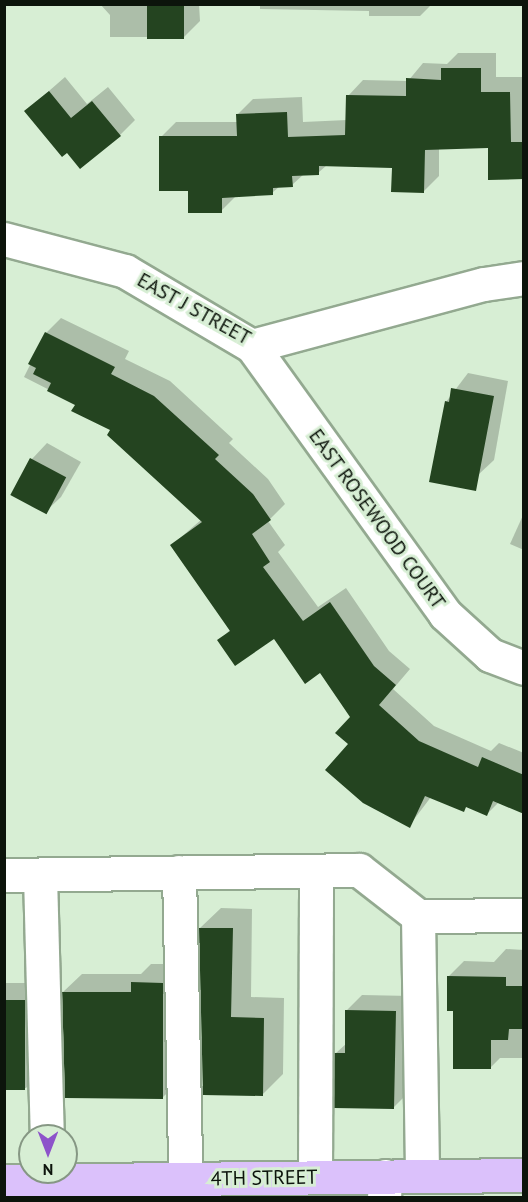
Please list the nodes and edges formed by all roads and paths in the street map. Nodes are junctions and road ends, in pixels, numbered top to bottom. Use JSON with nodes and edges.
{"nodes":[{"id":1,"x":4,"y":239,"type":"edge"},
{"id":2,"x":524,"y":278,"type":"edge"},
{"id":3,"x":252,"y":346,"type":"junction"},
{"id":4,"x":524,"y":668,"type":"edge"},
{"id":5,"x":316,"y":871,"type":"junction"},
{"id":6,"x":179,"y":873,"type":"junction"},
{"id":7,"x":4,"y":875,"type":"edge"},
{"id":8,"x":40,"y":875,"type":"junction"},
{"id":9,"x":524,"y":915,"type":"edge"},
{"id":10,"x":418,"y":916,"type":"junction"},
{"id":11,"x":47,"y":1124,"type":"edge"},
{"id":12,"x":524,"y":1175,"type":"edge"},
{"id":13,"x":422,"y":1176,"type":"junction"},
{"id":14,"x":315,"y":1177,"type":"junction"},
{"id":15,"x":78,"y":1179,"type":"edge"},
{"id":16,"x":384,"y":1187,"type":"edge"},
{"id":17,"x":186,"y":1188,"type":"edge"}],
"edges":[{"from":1,"to":3,"type":"street","name":"EAST J STREET"},
{"from":2,"to":3,"type":"street","name":"EAST J STREET"},
{"from":3,"to":4,"type":"street","name":"EAST ROSEWOOD COURT"},
{"from":5,"to":6,"type":"street"},
{"from":5,"to":10,"type":"street"},
{"from":5,"to":14,"type":"street"},
{"from":6,"to":8,"type":"street"},
{"from":6,"to":17,"type":"street"},
{"from":7,"to":8,"type":"street"},
{"from":8,"to":11,"type":"street"},
{"from":9,"to":10,"type":"street"},
{"from":10,"to":13,"type":"street"},
{"from":12,"to":13,"type":"main road","name":"4TH STREET"},
{"from":13,"to":16,"type":"main road","name":"4TH STREET"},
{"from":14,"to":16,"type":"main road","name":"4TH STREET"},
{"from":14,"to":17,"type":"main road","name":"4TH STREET"},
{"from":15,"to":17,"type":"main road","name":"4TH STREET"}]}
